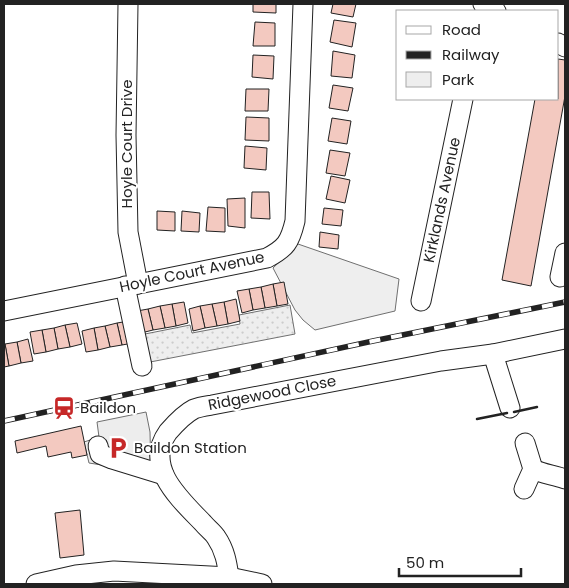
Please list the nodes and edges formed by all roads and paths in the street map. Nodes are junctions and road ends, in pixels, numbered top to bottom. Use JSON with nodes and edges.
{"nodes":[{"id":1,"x":128,"y":4,"type":"edge"},
{"id":2,"x":303,"y":4,"type":"edge"},
{"id":3,"x":483,"y":4,"type":"edge"},
{"id":4,"x":494,"y":10,"type":"edge"},
{"id":5,"x":463,"y":100,"type":"edge"},
{"id":6,"x":565,"y":253,"type":"edge"},
{"id":7,"x":560,"y":277,"type":"dead end"},
{"id":8,"x":131,"y":285,"type":"junction"},
{"id":9,"x":421,"y":300,"type":"dead end"},
{"id":10,"x":4,"y":311,"type":"edge"},
{"id":11,"x":565,"y":339,"type":"edge"},
{"id":12,"x":493,"y":354,"type":"junction"},
{"id":13,"x":142,"y":366,"type":"dead end"},
{"id":14,"x":510,"y":408,"type":"dead end"},
{"id":15,"x":525,"y":443,"type":"dead end"},
{"id":16,"x":98,"y":446,"type":"dead end"},
{"id":17,"x":533,"y":469,"type":"junction"},
{"id":18,"x":164,"y":475,"type":"junction"},
{"id":19,"x":565,"y":479,"type":"edge"},
{"id":20,"x":524,"y":489,"type":"dead end"},
{"id":21,"x":229,"y":577,"type":"junction"},
{"id":22,"x":113,"y":578,"type":"edge"},
{"id":23,"x":36,"y":584,"type":"edge"},
{"id":24,"x":262,"y":584,"type":"edge"}],
"edges":[{"from":1,"to":8,"type":"street","name":"Hoyle Court Drive"},
{"from":2,"to":8,"type":"street","name":"Hoyle Court Avenue"},
{"from":3,"to":4,"type":"street"},
{"from":5,"to":9,"type":"street","name":"Kirklands Avenue"},
{"from":6,"to":7,"type":"street"},
{"from":8,"to":10,"type":"street","name":"Hoyle Court Avenue"},
{"from":8,"to":13,"type":"street","name":"Hoyle Court Drive"},
{"from":11,"to":12,"type":"street","name":"Ridgewood Close"},
{"from":12,"to":14,"type":"street"},
{"from":12,"to":18,"type":"street","name":"Ridgewood Close"},
{"from":15,"to":17,"type":"street"},
{"from":16,"to":18,"type":"street"},
{"from":17,"to":19,"type":"street"},
{"from":17,"to":20,"type":"street"},
{"from":18,"to":21,"type":"street","name":"Ridgewood Close"},
{"from":21,"to":22,"type":"street"},
{"from":21,"to":24,"type":"street"},
{"from":22,"to":23,"type":"street"}]}
